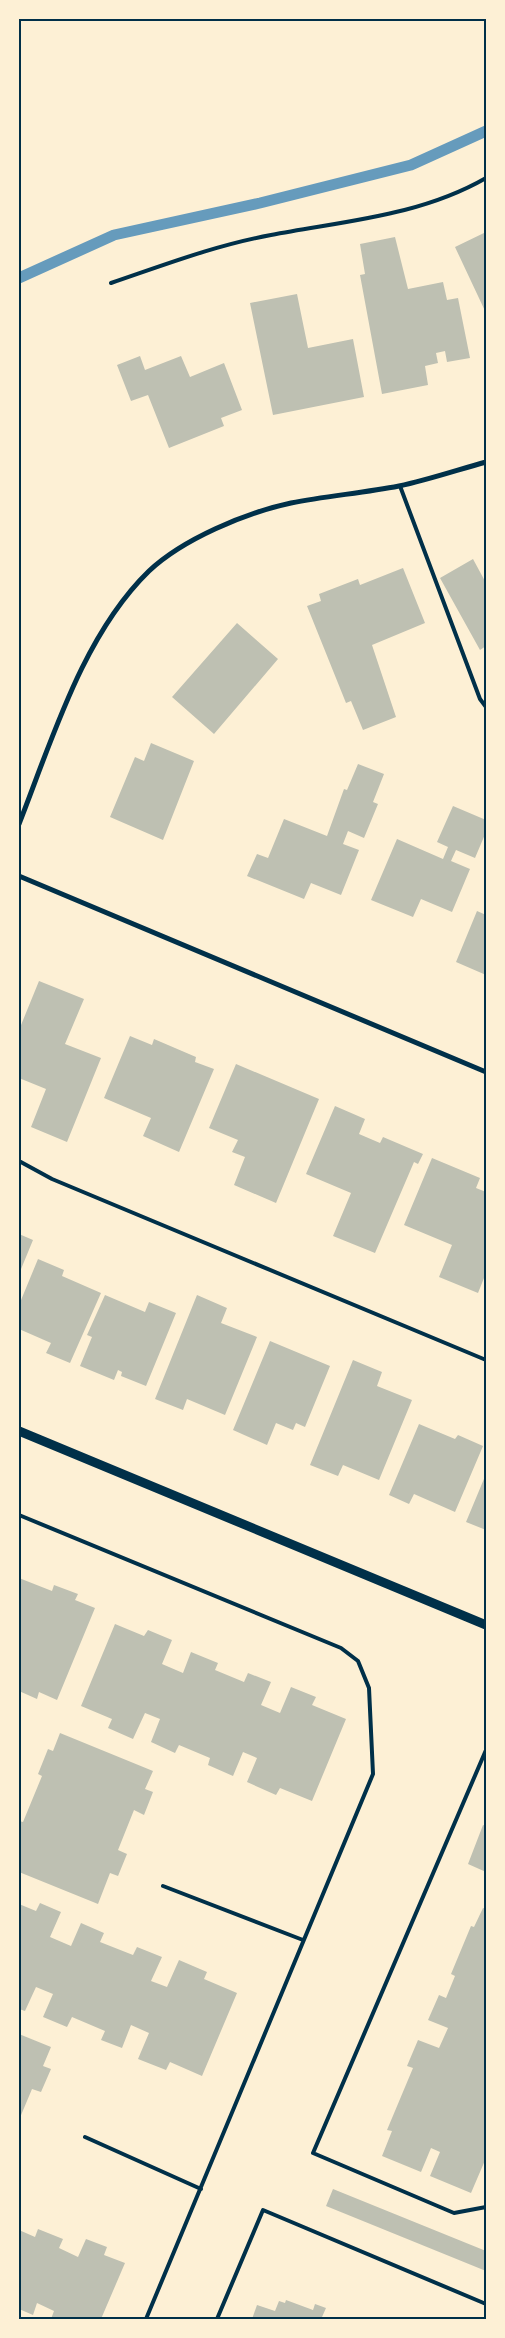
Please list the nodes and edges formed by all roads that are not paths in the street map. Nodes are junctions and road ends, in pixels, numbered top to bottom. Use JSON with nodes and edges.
{"nodes":[{"id":1,"x":486,"y":178,"type":"edge"},
{"id":2,"x":111,"y":283,"type":"dead end"},
{"id":3,"x":486,"y":462,"type":"edge"},
{"id":4,"x":400,"y":486,"type":"junction"},
{"id":5,"x":486,"y":707,"type":"edge"},
{"id":6,"x":19,"y":824,"type":"edge"},
{"id":7,"x":19,"y":876,"type":"edge"},
{"id":8,"x":486,"y":1072,"type":"edge"},
{"id":9,"x":19,"y":1160,"type":"edge"},
{"id":10,"x":486,"y":1360,"type":"edge"},
{"id":11,"x":19,"y":1431,"type":"edge"},
{"id":12,"x":19,"y":1515,"type":"edge"},
{"id":13,"x":486,"y":1625,"type":"edge"},
{"id":14,"x":486,"y":1750,"type":"edge"},
{"id":15,"x":163,"y":1886,"type":"dead end"},
{"id":16,"x":303,"y":1940,"type":"junction"},
{"id":17,"x":84,"y":2137,"type":"dead end"},
{"id":18,"x":201,"y":2189,"type":"junction"},
{"id":19,"x":486,"y":2207,"type":"edge"},
{"id":20,"x":486,"y":2304,"type":"edge"},
{"id":21,"x":146,"y":2319,"type":"edge"},
{"id":22,"x":217,"y":2319,"type":"edge"}],
"edges":[{"from":1,"to":2,"type":"lane"},
{"from":3,"to":4,"type":"street"},
{"from":4,"to":5,"type":"lane"},
{"from":4,"to":6,"type":"street"},
{"from":7,"to":8,"type":"street"},
{"from":9,"to":10,"type":"lane"},
{"from":11,"to":13,"type":"street"},
{"from":12,"to":16,"type":"lane"},
{"from":14,"to":19,"type":"lane"},
{"from":15,"to":16,"type":"lane"},
{"from":16,"to":18,"type":"lane"},
{"from":17,"to":18,"type":"lane"},
{"from":18,"to":21,"type":"lane"},
{"from":20,"to":22,"type":"lane"}]}
